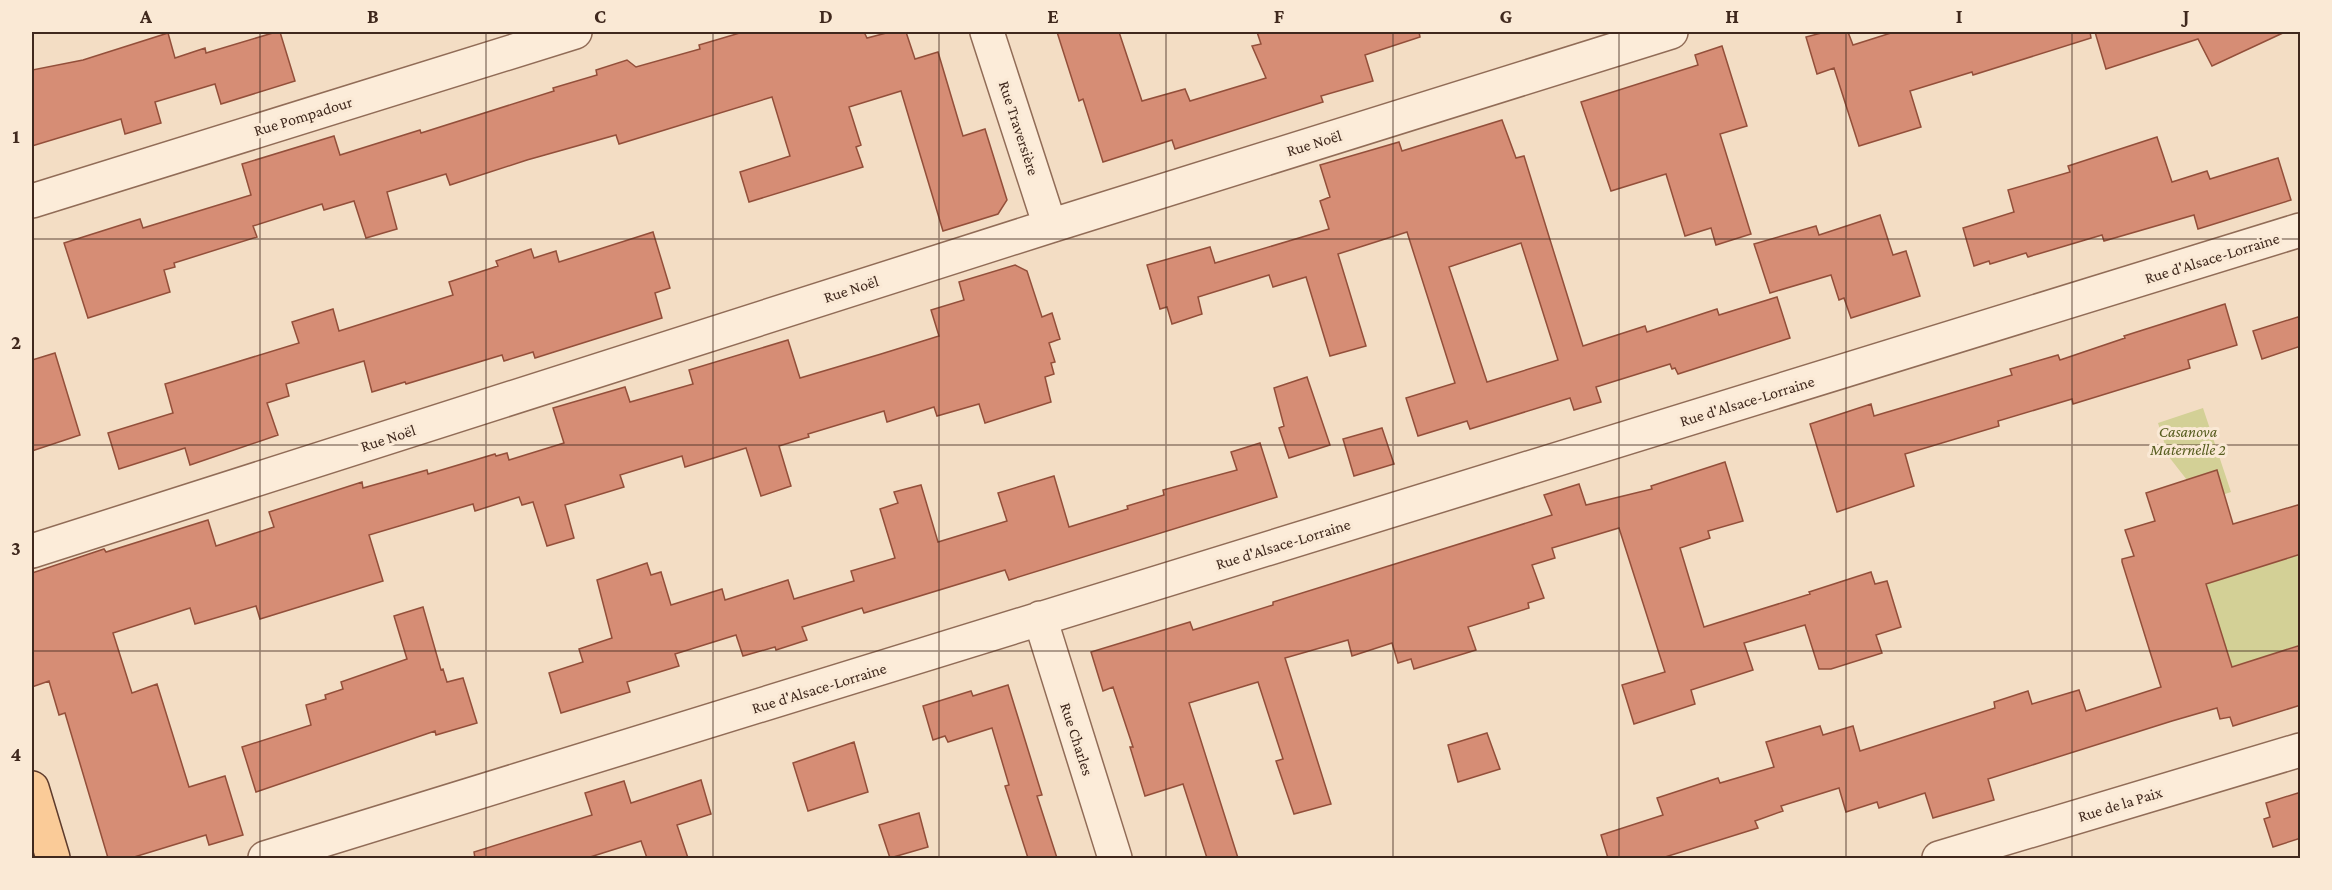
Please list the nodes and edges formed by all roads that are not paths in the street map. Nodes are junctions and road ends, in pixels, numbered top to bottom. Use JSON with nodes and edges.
{"nodes":[{"id":1,"x":575,"y":32,"type":"edge"},
{"id":2,"x":987,"y":32,"type":"edge"},
{"id":3,"x":1671,"y":32,"type":"edge"},
{"id":4,"x":32,"y":201,"type":"edge"},
{"id":5,"x":1050,"y":226,"type":"junction"},
{"id":6,"x":2301,"y":230,"type":"edge"},
{"id":7,"x":32,"y":551,"type":"edge"},
{"id":8,"x":1040,"y":618,"type":"junction"},
{"id":9,"x":2301,"y":750,"type":"edge"},
{"id":10,"x":32,"y":788,"type":"edge"},
{"id":11,"x":53,"y":858,"type":"edge"},
{"id":12,"x":265,"y":858,"type":"edge"},
{"id":13,"x":1115,"y":858,"type":"edge"},
{"id":14,"x":1939,"y":858,"type":"edge"}],
"edges":[{"from":1,"to":4,"type":"street","name":"Rue Pompadour"},
{"from":2,"to":5,"type":"street","name":"Rue Traversière"},
{"from":3,"to":5,"type":"street","name":"Rue Noël"},
{"from":5,"to":7,"type":"street","name":"Rue Noël"},
{"from":6,"to":8,"type":"street","name":"Rue d'Alsace-Lorraine"},
{"from":8,"to":12,"type":"street","name":"Rue d'Alsace-Lorraine"},
{"from":8,"to":13,"type":"street","name":"Rue Charles"},
{"from":9,"to":14,"type":"street","name":"Rue de la Paix"},
{"from":10,"to":11,"type":"main road"}]}
